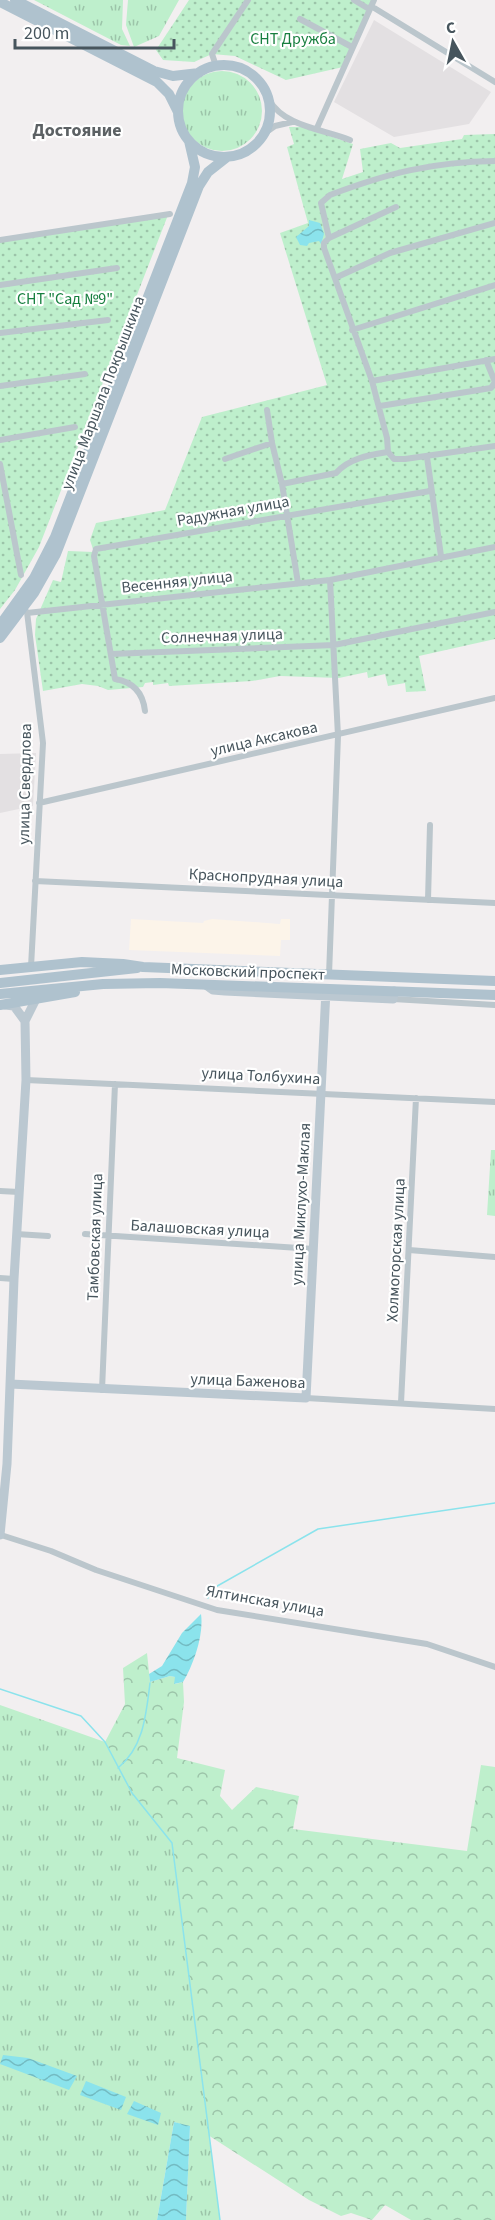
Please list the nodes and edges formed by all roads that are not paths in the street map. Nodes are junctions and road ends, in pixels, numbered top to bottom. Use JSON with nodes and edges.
{"nodes":[{"id":1,"x":15,"y":0,"type":"edge"},
{"id":2,"x":248,"y":0,"type":"edge"},
{"id":3,"x":354,"y":0,"type":"edge"},
{"id":4,"x":0,"y":2,"type":"edge"},
{"id":5,"x":372,"y":5,"type":"edge"},
{"id":6,"x":300,"y":19,"type":"dead end"},
{"id":7,"x":352,"y":47,"type":"junction"},
{"id":8,"x":216,"y":66,"type":"junction"},
{"id":9,"x":200,"y":73,"type":"junction"},
{"id":10,"x":495,"y":82,"type":"edge"},
{"id":11,"x":269,"y":100,"type":"junction"},
{"id":12,"x":178,"y":114,"type":"junction"},
{"id":13,"x":292,"y":122,"type":"junction"},
{"id":14,"x":317,"y":128,"type":"junction"},
{"id":15,"x":265,"y":133,"type":"junction"},
{"id":16,"x":350,"y":140,"type":"dead end"},
{"id":17,"x":189,"y":141,"type":"junction"},
{"id":18,"x":227,"y":157,"type":"junction"},
{"id":19,"x":495,"y":162,"type":"edge"},
{"id":20,"x":396,"y":207,"type":"dead end"},
{"id":21,"x":170,"y":214,"type":"dead end"},
{"id":22,"x":495,"y":223,"type":"edge"},
{"id":23,"x":329,"y":238,"type":"junction"},
{"id":24,"x":0,"y":240,"type":"edge"},
{"id":25,"x":117,"y":268,"type":"dead end"},
{"id":26,"x":335,"y":278,"type":"junction"},
{"id":27,"x":0,"y":285,"type":"edge"},
{"id":28,"x":495,"y":285,"type":"edge"},
{"id":29,"x":108,"y":320,"type":"dead end"},
{"id":30,"x":352,"y":330,"type":"junction"},
{"id":31,"x":0,"y":333,"type":"edge"},
{"id":32,"x":495,"y":358,"type":"edge"},
{"id":33,"x":486,"y":360,"type":"junction"},
{"id":34,"x":85,"y":374,"type":"dead end"},
{"id":35,"x":372,"y":381,"type":"junction"},
{"id":36,"x":0,"y":386,"type":"edge"},
{"id":37,"x":380,"y":406,"type":"junction"},
{"id":38,"x":267,"y":410,"type":"dead end"},
{"id":39,"x":75,"y":426,"type":"dead end"},
{"id":40,"x":0,"y":440,"type":"edge"},
{"id":41,"x":272,"y":443,"type":"junction"},
{"id":42,"x":495,"y":446,"type":"edge"},
{"id":43,"x":388,"y":452,"type":"junction"},
{"id":44,"x":427,"y":457,"type":"junction"},
{"id":45,"x":225,"y":459,"type":"dead end"},
{"id":46,"x":0,"y":464,"type":"edge"},
{"id":47,"x":282,"y":484,"type":"junction"},
{"id":48,"x":430,"y":491,"type":"junction"},
{"id":49,"x":286,"y":515,"type":"junction"},
{"id":50,"x":495,"y":546,"type":"edge"},
{"id":51,"x":441,"y":556,"type":"junction"},
{"id":52,"x":21,"y":575,"type":"dead end"},
{"id":53,"x":330,"y":580,"type":"junction"},
{"id":54,"x":298,"y":583,"type":"junction"},
{"id":55,"x":103,"y":603,"type":"junction"},
{"id":56,"x":28,"y":607,"type":"junction"},
{"id":57,"x":495,"y":612,"type":"edge"},
{"id":58,"x":14,"y":621,"type":"junction"},
{"id":59,"x":0,"y":625,"type":"edge"},
{"id":60,"x":28,"y":625,"type":"junction"},
{"id":61,"x":0,"y":638,"type":"edge"},
{"id":62,"x":334,"y":645,"type":"junction"},
{"id":63,"x":111,"y":654,"type":"junction"},
{"id":64,"x":495,"y":698,"type":"edge"},
{"id":65,"x":145,"y":711,"type":"dead end"},
{"id":66,"x":338,"y":736,"type":"junction"},
{"id":67,"x":39,"y":803,"type":"junction"},
{"id":68,"x":430,"y":825,"type":"dead end"},
{"id":69,"x":35,"y":881,"type":"junction"},
{"id":70,"x":331,"y":895,"type":"junction"},
{"id":71,"x":428,"y":900,"type":"junction"},
{"id":72,"x":495,"y":903,"type":"edge"},
{"id":73,"x":31,"y":967,"type":"junction"},
{"id":74,"x":143,"y":967,"type":"junction"},
{"id":75,"x":0,"y":970,"type":"edge"},
{"id":76,"x":329,"y":975,"type":"junction"},
{"id":77,"x":476,"y":981,"type":"junction"},
{"id":78,"x":495,"y":981,"type":"edge"},
{"id":79,"x":0,"y":983,"type":"edge"},
{"id":80,"x":98,"y":984,"type":"junction"},
{"id":81,"x":326,"y":993,"type":"junction"},
{"id":82,"x":476,"y":994,"type":"junction"},
{"id":83,"x":393,"y":995,"type":"junction"},
{"id":84,"x":495,"y":995,"type":"edge"},
{"id":85,"x":339,"y":998,"type":"junction"},
{"id":86,"x":36,"y":999,"type":"junction"},
{"id":87,"x":1,"y":1001,"type":"edge"},
{"id":88,"x":495,"y":1005,"type":"edge"},
{"id":89,"x":327,"y":1012,"type":"junction"},
{"id":90,"x":25,"y":1021,"type":"junction"},
{"id":91,"x":26,"y":1080,"type":"junction"},
{"id":92,"x":115,"y":1084,"type":"junction"},
{"id":93,"x":321,"y":1094,"type":"junction"},
{"id":94,"x":416,"y":1098,"type":"junction"},
{"id":95,"x":495,"y":1102,"type":"edge"},
{"id":96,"x":0,"y":1191,"type":"edge"},
{"id":97,"x":19,"y":1192,"type":"junction"},
{"id":98,"x":16,"y":1234,"type":"junction"},
{"id":99,"x":85,"y":1234,"type":"dead end"},
{"id":100,"x":48,"y":1236,"type":"dead end"},
{"id":101,"x":108,"y":1238,"type":"junction"},
{"id":102,"x":314,"y":1249,"type":"junction"},
{"id":103,"x":409,"y":1250,"type":"junction"},
{"id":104,"x":495,"y":1257,"type":"edge"},
{"id":105,"x":0,"y":1278,"type":"edge"},
{"id":106,"x":14,"y":1279,"type":"junction"},
{"id":107,"x":5,"y":1383,"type":"edge"},
{"id":108,"x":102,"y":1390,"type":"junction"},
{"id":109,"x":306,"y":1398,"type":"junction"},
{"id":110,"x":401,"y":1403,"type":"junction"},
{"id":111,"x":495,"y":1409,"type":"edge"},
{"id":112,"x":0,"y":1535,"type":"edge"},
{"id":113,"x":495,"y":1666,"type":"edge"}],
"edges":[{"from":1,"to":9,"type":"main road"},
{"from":2,"to":8,"type":"street"},
{"from":3,"to":5,"type":"street"},
{"from":4,"to":12,"type":"main road"},
{"from":5,"to":7,"type":"street"},
{"from":5,"to":10,"type":"street"},
{"from":6,"to":7,"type":"street"},
{"from":7,"to":14,"type":"street"},
{"from":8,"to":9,"type":"main road"},
{"from":8,"to":11,"type":"main road"},
{"from":9,"to":12,"type":"main road"},
{"from":11,"to":13,"type":"street"},
{"from":11,"to":15,"type":"main road"},
{"from":12,"to":17,"type":"main road"},
{"from":13,"to":14,"type":"street"},
{"from":13,"to":15,"type":"street"},
{"from":14,"to":16,"type":"street"},
{"from":15,"to":18,"type":"main road"},
{"from":17,"to":18,"type":"main road"},
{"from":17,"to":59,"type":"main road","name":"улица Маршала Покрышкина"},
{"from":18,"to":56,"type":"main road","name":"улица Маршала Покрышкина"},
{"from":19,"to":23,"type":"street"},
{"from":20,"to":23,"type":"street"},
{"from":21,"to":24,"type":"street"},
{"from":22,"to":26,"type":"street"},
{"from":23,"to":26,"type":"street"},
{"from":25,"to":27,"type":"street"},
{"from":26,"to":30,"type":"street"},
{"from":28,"to":30,"type":"street"},
{"from":29,"to":31,"type":"street"},
{"from":30,"to":35,"type":"street"},
{"from":32,"to":33,"type":"street"},
{"from":33,"to":35,"type":"street"},
{"from":33,"to":37,"type":"street"},
{"from":34,"to":36,"type":"street"},
{"from":35,"to":37,"type":"street"},
{"from":37,"to":43,"type":"street"},
{"from":38,"to":41,"type":"street"},
{"from":39,"to":40,"type":"street"},
{"from":41,"to":45,"type":"street"},
{"from":41,"to":47,"type":"street"},
{"from":42,"to":44,"type":"street"},
{"from":43,"to":44,"type":"street"},
{"from":43,"to":47,"type":"street"},
{"from":44,"to":48,"type":"street"},
{"from":46,"to":52,"type":"street"},
{"from":47,"to":49,"type":"street"},
{"from":48,"to":49,"type":"street","name":"Радужная улица"},
{"from":48,"to":51,"type":"street"},
{"from":49,"to":54,"type":"street"},
{"from":49,"to":55,"type":"street","name":"Радужная улица"},
{"from":50,"to":51,"type":"street","name":"Весенняя улица"},
{"from":51,"to":53,"type":"street","name":"Весенняя улица"},
{"from":53,"to":54,"type":"street","name":"Весенняя улица"},
{"from":53,"to":62,"type":"street"},
{"from":54,"to":55,"type":"street","name":"Весенняя улица"},
{"from":55,"to":56,"type":"street","name":"Весенняя улица"},
{"from":55,"to":63,"type":"street","name":"Радужная улица"},
{"from":56,"to":58,"type":"main road","name":"улица Маршала Покрышкина"},
{"from":56,"to":60,"type":"street","name":"улица Свердлова"},
{"from":57,"to":62,"type":"street","name":"Солнечная улица"},
{"from":58,"to":60,"type":"street"},
{"from":58,"to":61,"type":"main road","name":"улица Маршала Покрышкина"},
{"from":60,"to":67,"type":"street","name":"улица Свердлова"},
{"from":62,"to":63,"type":"street","name":"Солнечная улица"},
{"from":62,"to":66,"type":"street"},
{"from":63,"to":65,"type":"street","name":"Радужная улица"},
{"from":64,"to":66,"type":"street","name":"улица Аксакова"},
{"from":66,"to":67,"type":"street","name":"улица Аксакова"},
{"from":66,"to":70,"type":"street"},
{"from":67,"to":69,"type":"street","name":"улица Свердлова"},
{"from":68,"to":71,"type":"street"},
{"from":69,"to":70,"type":"street","name":"Краснопрудная улица"},
{"from":69,"to":73,"type":"street","name":"улица Свердлова"},
{"from":70,"to":71,"type":"street","name":"Краснопрудная улица"},
{"from":70,"to":76,"type":"street"},
{"from":71,"to":72,"type":"street","name":"Краснопрудная улица"},
{"from":73,"to":74,"type":"main road"},
{"from":73,"to":75,"type":"main road"},
{"from":74,"to":76,"type":"main road","name":"Московский проспект"},
{"from":74,"to":79,"type":"main road"},
{"from":76,"to":77,"type":"main road","name":"Московский проспект"},
{"from":77,"to":78,"type":"main road","name":"Московский проспект"},
{"from":77,"to":82,"type":"main road"},
{"from":80,"to":81,"type":"main road","name":"Московский проспект"},
{"from":80,"to":86,"type":"main road"},
{"from":80,"to":87,"type":"main road","name":"Московский проспект"},
{"from":81,"to":83,"type":"main road","name":"Московский проспект"},
{"from":81,"to":85,"type":"street"},
{"from":81,"to":89,"type":"street","name":"улица Миклухо-Маклая"},
{"from":82,"to":83,"type":"main road","name":"Московский проспект"},
{"from":82,"to":84,"type":"main road","name":"Московский проспект"},
{"from":83,"to":85,"type":"street"},
{"from":83,"to":88,"type":"street"},
{"from":85,"to":89,"type":"street"},
{"from":86,"to":87,"type":"main road"},
{"from":86,"to":90,"type":"street"},
{"from":87,"to":90,"type":"street"},
{"from":89,"to":93,"type":"street","name":"улица Миклухо-Маклая"},
{"from":90,"to":91,"type":"street"},
{"from":91,"to":92,"type":"street","name":"улица Толбухина"},
{"from":91,"to":97,"type":"street"},
{"from":92,"to":93,"type":"street","name":"улица Толбухина"},
{"from":92,"to":101,"type":"street","name":"Тамбовская улица"},
{"from":93,"to":94,"type":"street","name":"улица Толбухина"},
{"from":93,"to":102,"type":"street","name":"улица Миклухо-Маклая"},
{"from":94,"to":95,"type":"street","name":"улица Толбухина"},
{"from":94,"to":103,"type":"street","name":"Холмогорская улица"},
{"from":96,"to":97,"type":"street"},
{"from":97,"to":98,"type":"street"},
{"from":98,"to":100,"type":"street"},
{"from":98,"to":106,"type":"street"},
{"from":99,"to":101,"type":"street","name":"Балашовская улица"},
{"from":101,"to":102,"type":"street","name":"Балашовская улица"},
{"from":101,"to":108,"type":"street","name":"Тамбовская улица"},
{"from":102,"to":109,"type":"street","name":"улица Миклухо-Маклая"},
{"from":103,"to":104,"type":"street"},
{"from":103,"to":110,"type":"street","name":"Холмогорская улица"},
{"from":105,"to":106,"type":"street"},
{"from":106,"to":107,"type":"street"},
{"from":107,"to":108,"type":"street","name":"улица Баженова"},
{"from":107,"to":112,"type":"street"},
{"from":108,"to":109,"type":"street","name":"улица Баженова"},
{"from":109,"to":110,"type":"street","name":"улица Баженова"},
{"from":110,"to":111,"type":"street","name":"улица Баженова"},
{"from":112,"to":113,"type":"street","name":"Ялтинская улица"}]}
